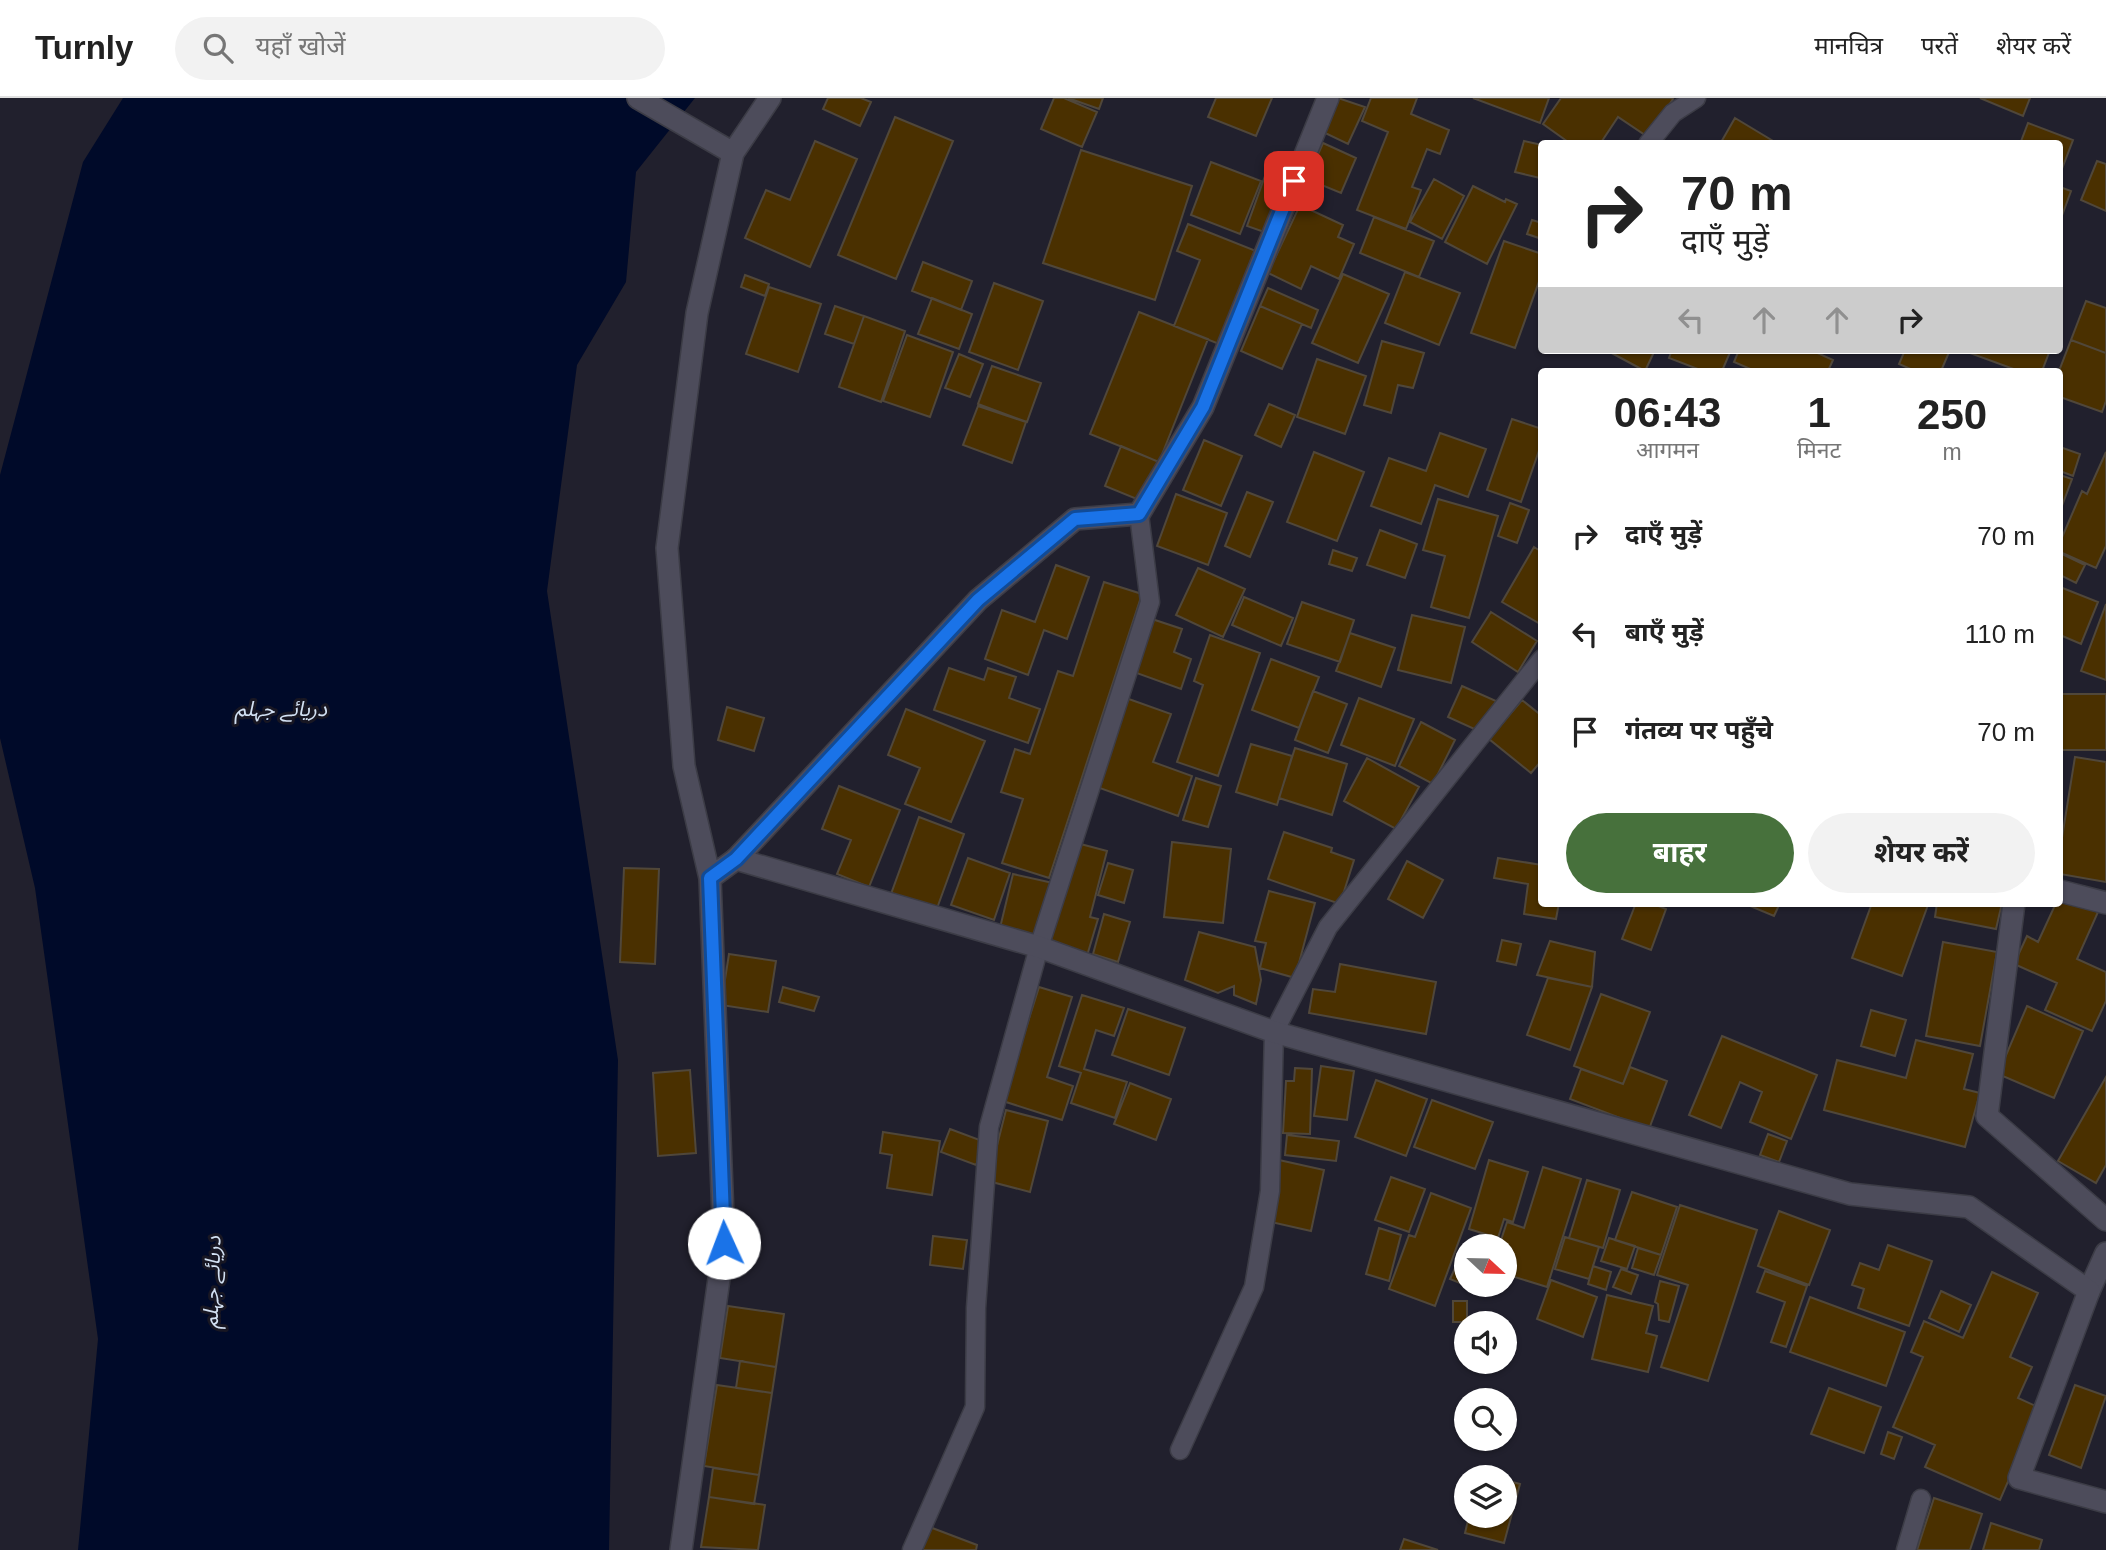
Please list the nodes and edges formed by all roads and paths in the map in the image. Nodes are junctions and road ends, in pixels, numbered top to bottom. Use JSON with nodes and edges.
{"nodes":[{"id":1,"x":638,"y":98,"type":"edge"},
{"id":2,"x":771,"y":98,"type":"edge"},
{"id":3,"x":1328,"y":98,"type":"edge"},
{"id":4,"x":1696,"y":98,"type":"edge"},
{"id":5,"x":1651,"y":140,"type":"edge"},
{"id":6,"x":733,"y":153,"type":"junction"},
{"id":7,"x":1139,"y":514,"type":"junction"},
{"id":8,"x":1538,"y":664,"type":"edge"},
{"id":9,"x":736,"y":859,"type":"junction"},
{"id":10,"x":710,"y":878,"type":"junction"},
{"id":11,"x":2063,"y":892,"type":"edge"},
{"id":12,"x":2106,"y":902,"type":"edge"},
{"id":13,"x":2013,"y":907,"type":"edge"},
{"id":14,"x":1038,"y":947,"type":"junction"},
{"id":15,"x":1274,"y":1032,"type":"junction"},
{"id":16,"x":2106,"y":1220,"type":"edge"},
{"id":17,"x":2106,"y":1253,"type":"edge"},
{"id":18,"x":2090,"y":1291,"type":"junction"},
{"id":19,"x":1180,"y":1450,"type":"dead end"},
{"id":20,"x":1921,"y":1499,"type":"dead end"},
{"id":21,"x":2106,"y":1502,"type":"edge"},
{"id":22,"x":681,"y":1550,"type":"edge"},
{"id":23,"x":912,"y":1550,"type":"edge"},
{"id":24,"x":1906,"y":1550,"type":"edge"}],
"edges":[{"from":1,"to":6,"type":"street"},
{"from":2,"to":6,"type":"street"},
{"from":3,"to":7,"type":"street"},
{"from":4,"to":5,"type":"lane"},
{"from":6,"to":10,"type":"street"},
{"from":7,"to":9,"type":"street"},
{"from":7,"to":14,"type":"lane"},
{"from":8,"to":15,"type":"lane"},
{"from":9,"to":10,"type":"street"},
{"from":9,"to":14,"type":"street"},
{"from":10,"to":22,"type":"street"},
{"from":11,"to":12,"type":"street"},
{"from":13,"to":16,"type":"street"},
{"from":14,"to":15,"type":"street"},
{"from":14,"to":23,"type":"lane"},
{"from":15,"to":18,"type":"street"},
{"from":15,"to":19,"type":"lane"},
{"from":17,"to":18,"type":"street"},
{"from":18,"to":21,"type":"street"},
{"from":20,"to":24,"type":"lane"}]}
